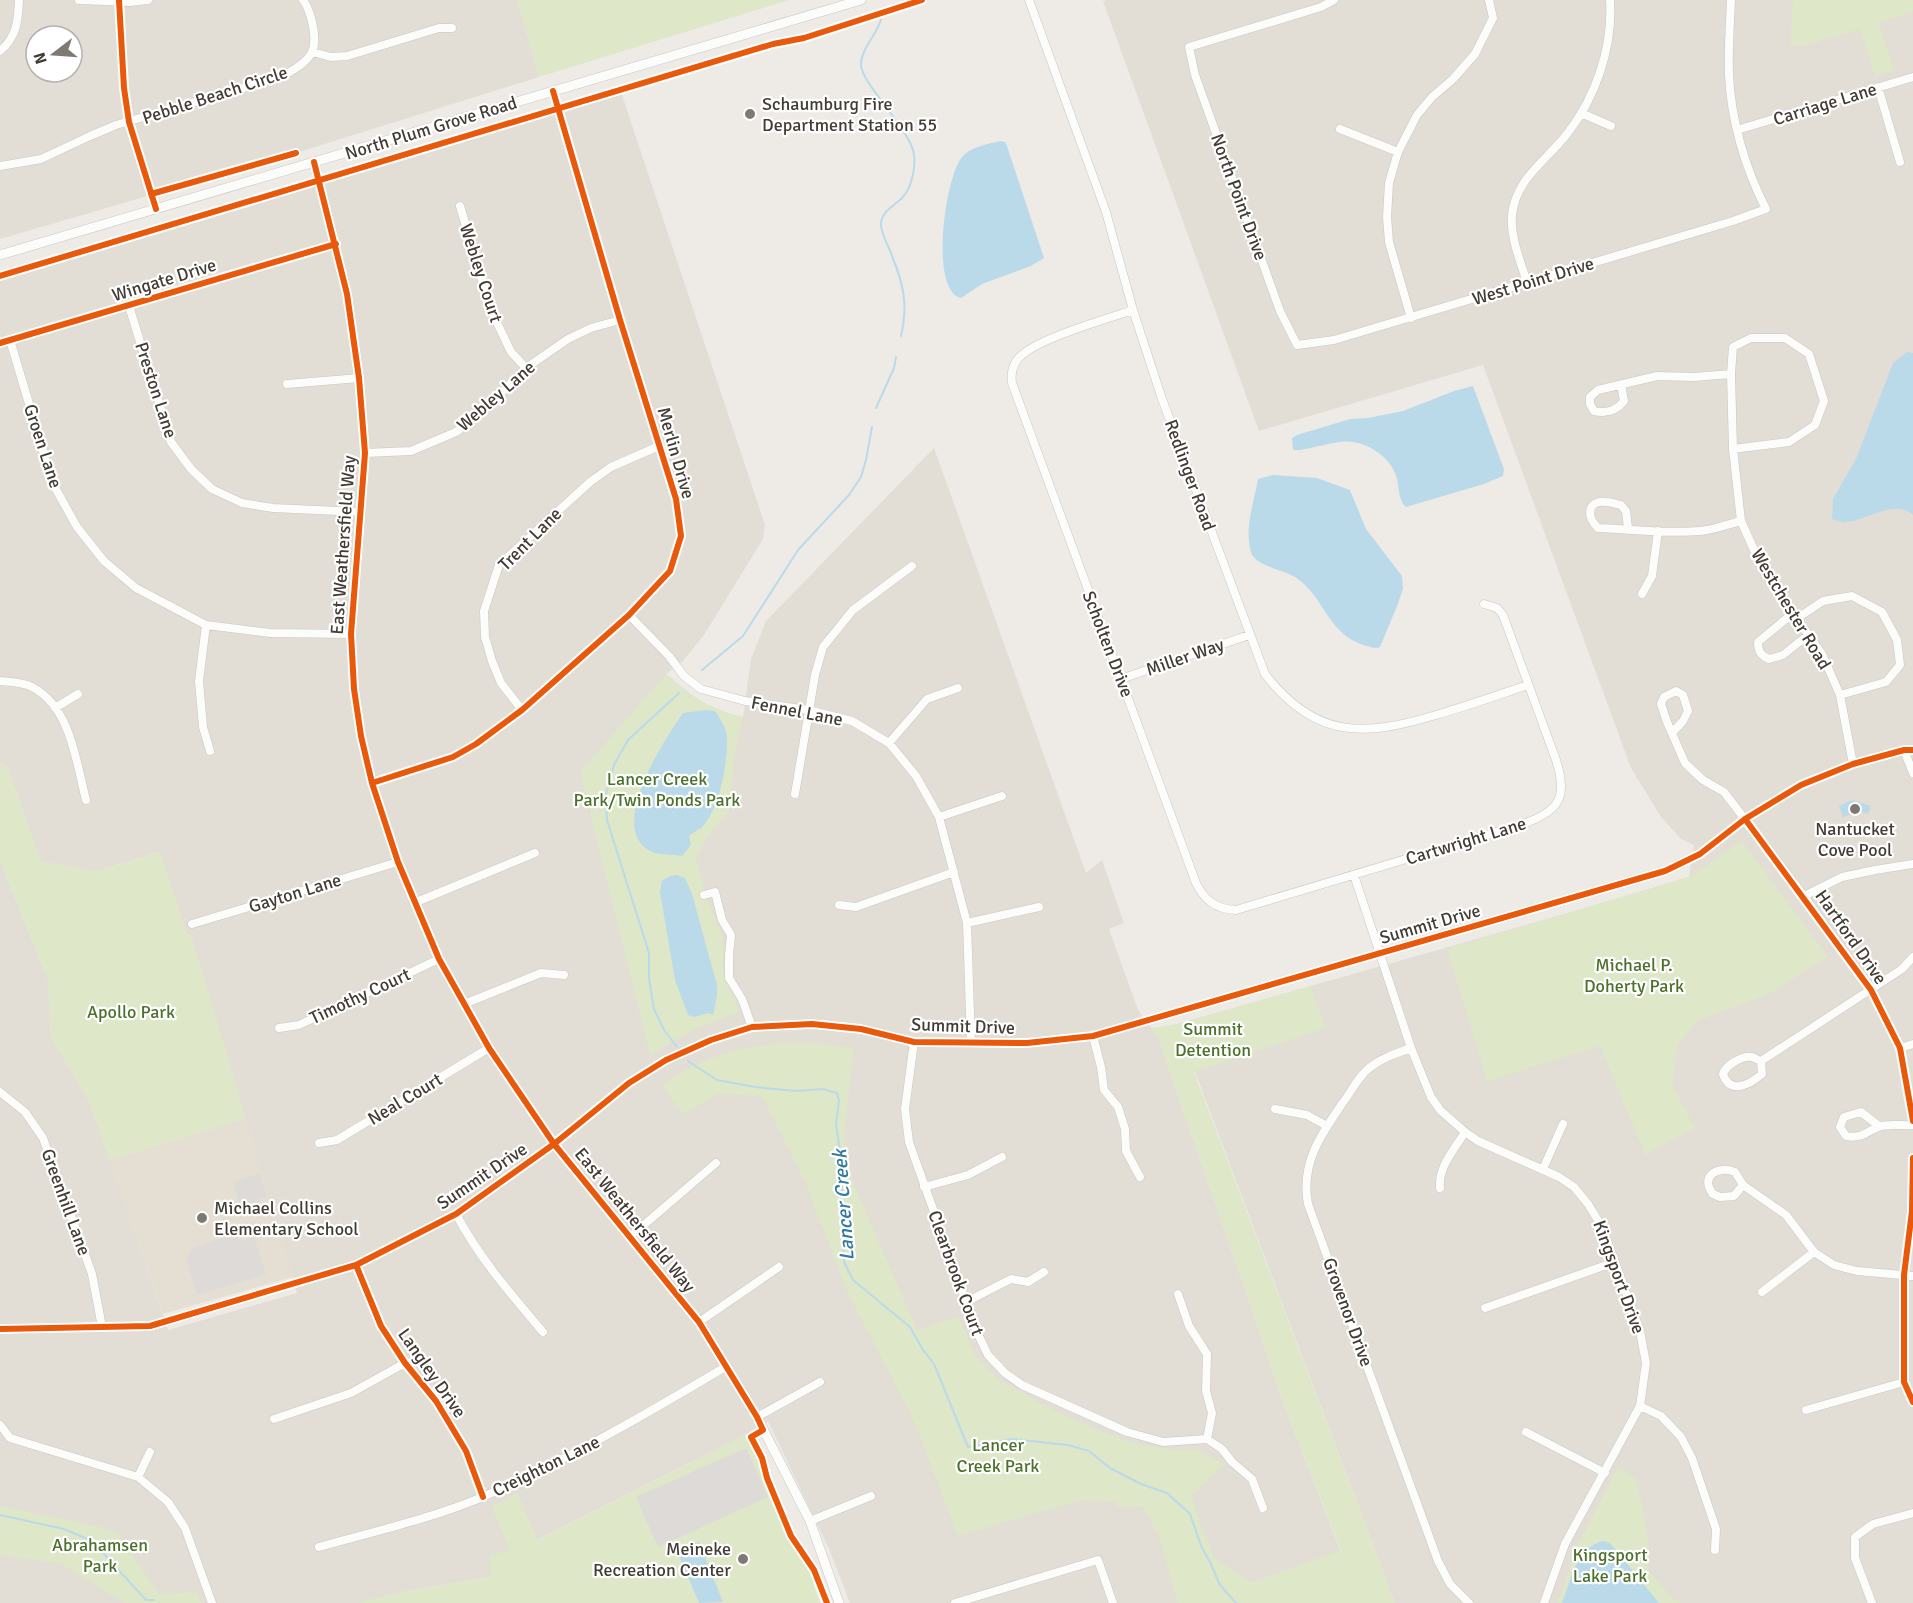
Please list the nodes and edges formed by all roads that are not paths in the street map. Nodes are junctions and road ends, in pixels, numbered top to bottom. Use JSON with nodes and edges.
{"nodes":[{"id":1,"x":18,"y":0,"type":"edge"},
{"id":2,"x":79,"y":0,"type":"edge"},
{"id":3,"x":148,"y":0,"type":"edge"},
{"id":4,"x":303,"y":0,"type":"edge"},
{"id":5,"x":861,"y":0,"type":"edge"},
{"id":6,"x":1029,"y":0,"type":"edge"},
{"id":7,"x":1334,"y":0,"type":"edge"},
{"id":8,"x":1489,"y":0,"type":"edge"},
{"id":9,"x":1610,"y":0,"type":"edge"},
{"id":10,"x":1731,"y":0,"type":"edge"},
{"id":11,"x":119,"y":1,"type":"edge"},
{"id":12,"x":452,"y":28,"type":"dead end"},
{"id":13,"x":0,"y":51,"type":"edge"},
{"id":14,"x":312,"y":52,"type":"junction"},
{"id":15,"x":1913,"y":77,"type":"edge"},
{"id":16,"x":1878,"y":87,"type":"junction"},
{"id":17,"x":553,"y":92,"type":"junction"},
{"id":18,"x":1581,"y":113,"type":"junction"},
{"id":19,"x":129,"y":122,"type":"junction"},
{"id":20,"x":1611,"y":126,"type":"dead end"},
{"id":21,"x":1340,"y":129,"type":"dead end"},
{"id":22,"x":1737,"y":130,"type":"junction"},
{"id":23,"x":1398,"y":152,"type":"junction"},
{"id":24,"x":314,"y":162,"type":"junction"},
{"id":25,"x":1900,"y":162,"type":"dead end"},
{"id":26,"x":0,"y":166,"type":"edge"},
{"id":27,"x":460,"y":206,"type":"dead end"},
{"id":28,"x":156,"y":209,"type":"junction"},
{"id":29,"x":336,"y":244,"type":"junction"},
{"id":30,"x":0,"y":255,"type":"edge"},
{"id":31,"x":1527,"y":283,"type":"junction"},
{"id":32,"x":129,"y":306,"type":"junction"},
{"id":33,"x":1133,"y":310,"type":"junction"},
{"id":34,"x":1411,"y":318,"type":"junction"},
{"id":35,"x":620,"y":320,"type":"junction"},
{"id":36,"x":10,"y":340,"type":"junction"},
{"id":37,"x":0,"y":343,"type":"edge"},
{"id":38,"x":1297,"y":345,"type":"joint"},
{"id":39,"x":526,"y":368,"type":"junction"},
{"id":40,"x":1731,"y":374,"type":"junction"},
{"id":41,"x":359,"y":378,"type":"junction"},
{"id":42,"x":287,"y":384,"type":"dead end"},
{"id":43,"x":1621,"y":385,"type":"junction"},
{"id":44,"x":659,"y":446,"type":"junction"},
{"id":45,"x":1733,"y":449,"type":"junction"},
{"id":46,"x":365,"y":453,"type":"junction"},
{"id":47,"x":360,"y":512,"type":"junction"},
{"id":48,"x":1741,"y":521,"type":"junction"},
{"id":49,"x":1628,"y":528,"type":"junction"},
{"id":50,"x":1658,"y":531,"type":"junction"},
{"id":51,"x":912,"y":566,"type":"dead end"},
{"id":52,"x":1642,"y":594,"type":"dead end"},
{"id":53,"x":1484,"y":604,"type":"dead end"},
{"id":54,"x":629,"y":615,"type":"junction"},
{"id":55,"x":1794,"y":617,"type":"junction"},
{"id":56,"x":206,"y":625,"type":"junction"},
{"id":57,"x":351,"y":634,"type":"junction"},
{"id":58,"x":1249,"y":635,"type":"junction"},
{"id":59,"x":1808,"y":635,"type":"junction"},
{"id":60,"x":1121,"y":679,"type":"junction"},
{"id":61,"x":0,"y":681,"type":"edge"},
{"id":62,"x":1528,"y":685,"type":"junction"},
{"id":63,"x":958,"y":688,"type":"dead end"},
{"id":64,"x":78,"y":694,"type":"dead end"},
{"id":65,"x":1840,"y":695,"type":"junction"},
{"id":66,"x":55,"y":708,"type":"junction"},
{"id":67,"x":522,"y":710,"type":"junction"},
{"id":68,"x":808,"y":710,"type":"junction"},
{"id":69,"x":1672,"y":733,"type":"junction"},
{"id":70,"x":889,"y":743,"type":"junction"},
{"id":71,"x":1909,"y":750,"type":"edge"},
{"id":72,"x":210,"y":751,"type":"dead end"},
{"id":73,"x":1853,"y":764,"type":"junction"},
{"id":74,"x":1913,"y":773,"type":"edge"},
{"id":75,"x":372,"y":783,"type":"junction"},
{"id":76,"x":795,"y":794,"type":"dead end"},
{"id":77,"x":1002,"y":796,"type":"dead end"},
{"id":78,"x":86,"y":800,"type":"dead end"},
{"id":79,"x":939,"y":817,"type":"junction"},
{"id":80,"x":1745,"y":819,"type":"junction"},
{"id":81,"x":535,"y":853,"type":"dead end"},
{"id":82,"x":398,"y":861,"type":"junction"},
{"id":83,"x":1913,"y":864,"type":"edge"},
{"id":84,"x":954,"y":872,"type":"junction"},
{"id":85,"x":1354,"y":875,"type":"junction"},
{"id":86,"x":704,"y":895,"type":"dead end"},
{"id":87,"x":1804,"y":896,"type":"junction"},
{"id":88,"x":414,"y":903,"type":"junction"},
{"id":89,"x":839,"y":905,"type":"dead end"},
{"id":90,"x":1040,"y":907,"type":"dead end"},
{"id":91,"x":967,"y":923,"type":"junction"},
{"id":92,"x":192,"y":924,"type":"dead end"},
{"id":93,"x":1380,"y":954,"type":"junction"},
{"id":94,"x":1913,"y":957,"type":"edge"},
{"id":95,"x":440,"y":959,"type":"junction"},
{"id":96,"x":564,"y":975,"type":"dead end"},
{"id":97,"x":1871,"y":990,"type":"junction"},
{"id":98,"x":464,"y":1004,"type":"junction"},
{"id":99,"x":752,"y":1027,"type":"junction"},
{"id":100,"x":279,"y":1028,"type":"dead end"},
{"id":101,"x":1093,"y":1036,"type":"junction"},
{"id":102,"x":914,"y":1042,"type":"junction"},
{"id":103,"x":971,"y":1043,"type":"junction"},
{"id":104,"x":1913,"y":1044,"type":"edge"},
{"id":105,"x":489,"y":1048,"type":"junction"},
{"id":106,"x":1411,"y":1048,"type":"junction"},
{"id":107,"x":1900,"y":1048,"type":"junction"},
{"id":108,"x":1761,"y":1062,"type":"junction"},
{"id":109,"x":0,"y":1092,"type":"edge"},
{"id":110,"x":1275,"y":1109,"type":"dead end"},
{"id":111,"x":1913,"y":1123,"type":"edge"},
{"id":112,"x":1563,"y":1124,"type":"dead end"},
{"id":113,"x":1327,"y":1126,"type":"junction"},
{"id":114,"x":1879,"y":1126,"type":"junction"},
{"id":115,"x":1465,"y":1132,"type":"junction"},
{"id":116,"x":319,"y":1143,"type":"dead end"},
{"id":117,"x":554,"y":1144,"type":"junction"},
{"id":118,"x":1002,"y":1157,"type":"dead end"},
{"id":119,"x":1913,"y":1158,"type":"edge"},
{"id":120,"x":716,"y":1163,"type":"dead end"},
{"id":121,"x":1543,"y":1169,"type":"junction"},
{"id":122,"x":1140,"y":1177,"type":"dead end"},
{"id":123,"x":1743,"y":1185,"type":"junction"},
{"id":124,"x":924,"y":1187,"type":"junction"},
{"id":125,"x":1440,"y":1188,"type":"dead end"},
{"id":126,"x":1912,"y":1211,"type":"edge"},
{"id":127,"x":456,"y":1214,"type":"junction"},
{"id":128,"x":631,"y":1236,"type":"junction"},
{"id":129,"x":1814,"y":1252,"type":"junction"},
{"id":130,"x":1615,"y":1262,"type":"junction"},
{"id":131,"x":356,"y":1265,"type":"junction"},
{"id":132,"x":779,"y":1267,"type":"dead end"},
{"id":133,"x":1044,"y":1272,"type":"dead end"},
{"id":134,"x":1904,"y":1275,"type":"junction"},
{"id":135,"x":1913,"y":1276,"type":"edge"},
{"id":136,"x":1762,"y":1292,"type":"dead end"},
{"id":137,"x":1178,"y":1294,"type":"dead end"},
{"id":138,"x":966,"y":1302,"type":"junction"},
{"id":139,"x":1485,"y":1308,"type":"dead end"},
{"id":140,"x":699,"y":1322,"type":"junction"},
{"id":141,"x":102,"y":1327,"type":"junction"},
{"id":142,"x":0,"y":1329,"type":"edge"},
{"id":143,"x":543,"y":1332,"type":"dead end"},
{"id":144,"x":405,"y":1364,"type":"junction"},
{"id":145,"x":727,"y":1366,"type":"junction"},
{"id":146,"x":820,"y":1382,"type":"dead end"},
{"id":147,"x":1905,"y":1382,"type":"junction"},
{"id":148,"x":1913,"y":1402,"type":"edge"},
{"id":149,"x":1640,"y":1406,"type":"junction"},
{"id":150,"x":1806,"y":1410,"type":"dead end"},
{"id":151,"x":757,"y":1417,"type":"junction"},
{"id":152,"x":274,"y":1419,"type":"dead end"},
{"id":153,"x":0,"y":1425,"type":"edge"},
{"id":154,"x":1526,"y":1432,"type":"dead end"},
{"id":155,"x":1207,"y":1439,"type":"junction"},
{"id":156,"x":150,"y":1452,"type":"dead end"},
{"id":157,"x":1605,"y":1473,"type":"junction"},
{"id":158,"x":138,"y":1477,"type":"junction"},
{"id":159,"x":871,"y":1496,"type":"dead end"},
{"id":160,"x":483,"y":1497,"type":"junction"},
{"id":161,"x":1263,"y":1508,"type":"dead end"},
{"id":162,"x":1913,"y":1513,"type":"edge"},
{"id":163,"x":810,"y":1521,"type":"junction"},
{"id":164,"x":319,"y":1547,"type":"dead end"},
{"id":165,"x":1715,"y":1550,"type":"dead end"},
{"id":166,"x":980,"y":1600,"type":"edge"},
{"id":167,"x":212,"y":1603,"type":"edge"},
{"id":168,"x":839,"y":1603,"type":"edge"},
{"id":169,"x":955,"y":1603,"type":"edge"},
{"id":170,"x":1113,"y":1603,"type":"edge"},
{"id":171,"x":1469,"y":1603,"type":"edge"},
{"id":172,"x":1544,"y":1603,"type":"edge"},
{"id":173,"x":1872,"y":1603,"type":"edge"}],
"edges":[{"from":1,"to":13,"type":"street"},
{"from":2,"to":11,"type":"street"},
{"from":3,"to":11,"type":"street"},
{"from":4,"to":14,"type":"street"},
{"from":5,"to":17,"type":"street","name":"North Plum Grove Road"},
{"from":6,"to":33,"type":"street","name":"Redlinger Road"},
{"from":7,"to":38,"type":"street","name":"North Point Drive"},
{"from":8,"to":23,"type":"street"},
{"from":9,"to":18,"type":"street"},
{"from":10,"to":22,"type":"street"},
{"from":11,"to":19,"type":"street"},
{"from":12,"to":14,"type":"street"},
{"from":14,"to":19,"type":"street","name":"Pebble Beach Circle"},
{"from":15,"to":16,"type":"street","name":"Carriage Lane"},
{"from":16,"to":22,"type":"street","name":"Carriage Lane"},
{"from":16,"to":25,"type":"street"},
{"from":17,"to":24,"type":"street","name":"North Plum Grove Road"},
{"from":17,"to":35,"type":"street","name":"Merlin Drive"},
{"from":18,"to":20,"type":"street"},
{"from":18,"to":31,"type":"street"},
{"from":19,"to":26,"type":"street","name":"Pebble Beach Circle"},
{"from":19,"to":28,"type":"street"},
{"from":21,"to":23,"type":"street"},
{"from":22,"to":31,"type":"street","name":"West Point Drive"},
{"from":23,"to":34,"type":"street"},
{"from":24,"to":28,"type":"street","name":"North Plum Grove Road"},
{"from":24,"to":29,"type":"street","name":"East Weathersfield Way"},
{"from":27,"to":39,"type":"street","name":"Webley Court"},
{"from":28,"to":30,"type":"street","name":"North Plum Grove Road"},
{"from":29,"to":32,"type":"street","name":"Wingate Drive"},
{"from":29,"to":41,"type":"street","name":"East Weathersfield Way"},
{"from":31,"to":34,"type":"street","name":"West Point Drive"},
{"from":32,"to":36,"type":"street","name":"Wingate Drive"},
{"from":32,"to":47,"type":"street","name":"Preston Lane"},
{"from":33,"to":58,"type":"street","name":"Redlinger Road"},
{"from":33,"to":60,"type":"street","name":"Scholten Drive"},
{"from":34,"to":38,"type":"street","name":"West Point Drive"},
{"from":35,"to":39,"type":"street","name":"Webley Lane"},
{"from":35,"to":44,"type":"street","name":"Merlin Drive"},
{"from":36,"to":37,"type":"street","name":"Wingate Drive"},
{"from":36,"to":56,"type":"street","name":"Groen Lane"},
{"from":39,"to":46,"type":"street","name":"Webley Lane"},
{"from":40,"to":43,"type":"street"},
{"from":40,"to":45,"type":"street","name":"Westchester Road"},
{"from":40,"to":45,"type":"street","name":"Westchester Road"},
{"from":41,"to":42,"type":"street"},
{"from":41,"to":46,"type":"street","name":"East Weathersfield Way"},
{"from":43,"to":43,"type":"street"},
{"from":44,"to":54,"type":"street","name":"Merlin Drive"},
{"from":44,"to":67,"type":"street","name":"Trent Lane"},
{"from":45,"to":48,"type":"street","name":"Westchester Road"},
{"from":46,"to":47,"type":"street","name":"East Weathersfield Way"},
{"from":47,"to":57,"type":"street","name":"East Weathersfield Way"},
{"from":48,"to":50,"type":"street"},
{"from":48,"to":55,"type":"street","name":"Westchester Road"},
{"from":49,"to":49,"type":"street"},
{"from":49,"to":50,"type":"street"},
{"from":50,"to":52,"type":"street"},
{"from":51,"to":68,"type":"street"},
{"from":53,"to":62,"type":"street","name":"Cartwright Lane"},
{"from":54,"to":67,"type":"street","name":"Merlin Drive"},
{"from":54,"to":68,"type":"street","name":"Fennel Lane"},
{"from":55,"to":59,"type":"street","name":"Westchester Road"},
{"from":55,"to":59,"type":"street"},
{"from":55,"to":65,"type":"street"},
{"from":56,"to":57,"type":"street","name":"Groen Lane"},
{"from":56,"to":72,"type":"street"},
{"from":57,"to":75,"type":"street","name":"East Weathersfield Way"},
{"from":58,"to":60,"type":"street","name":"Miller Way"},
{"from":58,"to":62,"type":"street","name":"Redlinger Road"},
{"from":59,"to":65,"type":"street","name":"Westchester Road"},
{"from":60,"to":85,"type":"street","name":"Scholten Drive"},
{"from":61,"to":66,"type":"street"},
{"from":62,"to":85,"type":"street","name":"Cartwright Lane"},
{"from":63,"to":70,"type":"street"},
{"from":64,"to":66,"type":"street"},
{"from":65,"to":73,"type":"street","name":"Westchester Road"},
{"from":66,"to":78,"type":"street"},
{"from":67,"to":75,"type":"street","name":"Merlin Drive"},
{"from":68,"to":70,"type":"street","name":"Fennel Lane"},
{"from":68,"to":76,"type":"street"},
{"from":69,"to":69,"type":"street","name":"Hartford Drive"},
{"from":69,"to":80,"type":"street","name":"Hartford Drive"},
{"from":70,"to":79,"type":"street","name":"Fennel Lane"},
{"from":71,"to":73,"type":"street","name":"Summit Drive"},
{"from":71,"to":74,"type":"street"},
{"from":73,"to":80,"type":"street","name":"Summit Drive"},
{"from":75,"to":82,"type":"street","name":"East Weathersfield Way"},
{"from":77,"to":79,"type":"street"},
{"from":79,"to":84,"type":"street","name":"Fennel Lane"},
{"from":80,"to":87,"type":"street","name":"Hartford Drive"},
{"from":80,"to":93,"type":"street","name":"Summit Drive"},
{"from":81,"to":88,"type":"street"},
{"from":82,"to":88,"type":"street","name":"East Weathersfield Way"},
{"from":82,"to":92,"type":"street","name":"Gayton Lane"},
{"from":83,"to":87,"type":"street"},
{"from":84,"to":89,"type":"street"},
{"from":84,"to":91,"type":"street","name":"Fennel Lane"},
{"from":85,"to":93,"type":"street","name":"Kingsport Drive"},
{"from":86,"to":99,"type":"street"},
{"from":87,"to":97,"type":"street","name":"Hartford Drive"},
{"from":88,"to":95,"type":"street","name":"East Weathersfield Way"},
{"from":90,"to":91,"type":"street"},
{"from":91,"to":103,"type":"street","name":"Fennel Lane"},
{"from":93,"to":101,"type":"street","name":"Summit Drive"},
{"from":93,"to":106,"type":"street","name":"Kingsport Drive"},
{"from":94,"to":97,"type":"street"},
{"from":95,"to":98,"type":"street","name":"East Weathersfield Way"},
{"from":95,"to":100,"type":"street","name":"Timothy Court"},
{"from":96,"to":98,"type":"street"},
{"from":97,"to":107,"type":"street","name":"Hartford Drive"},
{"from":97,"to":108,"type":"street"},
{"from":98,"to":105,"type":"street","name":"East Weathersfield Way"},
{"from":99,"to":102,"type":"street","name":"Summit Drive"},
{"from":99,"to":117,"type":"street","name":"Summit Drive"},
{"from":101,"to":103,"type":"street","name":"Summit Drive"},
{"from":101,"to":122,"type":"street"},
{"from":102,"to":103,"type":"street","name":"Summit Drive"},
{"from":102,"to":124,"type":"street","name":"Clearbrook Court"},
{"from":104,"to":107,"type":"street"},
{"from":105,"to":116,"type":"street","name":"Neal Court"},
{"from":105,"to":117,"type":"street","name":"East Weathersfield Way"},
{"from":106,"to":113,"type":"street","name":"Grovenor Drive"},
{"from":106,"to":115,"type":"street","name":"Kingsport Drive"},
{"from":107,"to":111,"type":"street","name":"Hartford Drive"},
{"from":108,"to":108,"type":"street"},
{"from":109,"to":141,"type":"street","name":"Greenhill Lane"},
{"from":110,"to":113,"type":"street"},
{"from":111,"to":114,"type":"street"},
{"from":112,"to":121,"type":"street"},
{"from":113,"to":171,"type":"street","name":"Grovenor Drive"},
{"from":114,"to":114,"type":"street"},
{"from":115,"to":121,"type":"street","name":"Kingsport Drive"},
{"from":115,"to":125,"type":"street"},
{"from":117,"to":127,"type":"street","name":"Summit Drive"},
{"from":117,"to":128,"type":"street","name":"East Weathersfield Way"},
{"from":118,"to":124,"type":"street"},
{"from":119,"to":126,"type":"street"},
{"from":120,"to":128,"type":"street"},
{"from":121,"to":130,"type":"street","name":"Kingsport Drive"},
{"from":123,"to":123,"type":"street"},
{"from":123,"to":129,"type":"street"},
{"from":124,"to":138,"type":"street","name":"Clearbrook Court"},
{"from":126,"to":134,"type":"street"},
{"from":127,"to":131,"type":"street","name":"Summit Drive"},
{"from":127,"to":143,"type":"street"},
{"from":128,"to":140,"type":"street","name":"East Weathersfield Way"},
{"from":129,"to":134,"type":"street"},
{"from":129,"to":136,"type":"street"},
{"from":130,"to":139,"type":"street"},
{"from":130,"to":149,"type":"street","name":"Kingsport Drive"},
{"from":131,"to":141,"type":"street","name":"Summit Drive"},
{"from":131,"to":144,"type":"street","name":"Langley Drive"},
{"from":132,"to":140,"type":"street"},
{"from":133,"to":138,"type":"street"},
{"from":134,"to":135,"type":"street"},
{"from":134,"to":147,"type":"street"},
{"from":137,"to":155,"type":"street"},
{"from":138,"to":155,"type":"street","name":"Clearbrook Court"},
{"from":140,"to":145,"type":"street","name":"East Weathersfield Way"},
{"from":141,"to":142,"type":"street","name":"Summit Drive"},
{"from":144,"to":152,"type":"street"},
{"from":144,"to":160,"type":"street","name":"Langley Drive"},
{"from":145,"to":151,"type":"street","name":"East Weathersfield Way"},
{"from":145,"to":160,"type":"street","name":"Creighton Lane"},
{"from":146,"to":151,"type":"street"},
{"from":147,"to":148,"type":"street"},
{"from":147,"to":150,"type":"street"},
{"from":149,"to":157,"type":"street","name":"Kingsport Drive"},
{"from":149,"to":165,"type":"street"},
{"from":151,"to":163,"type":"street","name":"East Weathersfield Way"},
{"from":153,"to":158,"type":"street"},
{"from":154,"to":157,"type":"street"},
{"from":155,"to":161,"type":"street"},
{"from":156,"to":158,"type":"street"},
{"from":157,"to":172,"type":"street","name":"Kingsport Drive"},
{"from":158,"to":167,"type":"street"},
{"from":159,"to":163,"type":"street"},
{"from":160,"to":164,"type":"street","name":"Creighton Lane"},
{"from":162,"to":173,"type":"street"},
{"from":163,"to":168,"type":"street","name":"East Weathersfield Way"},
{"from":166,"to":169,"type":"street"},
{"from":166,"to":170,"type":"street"}]}
